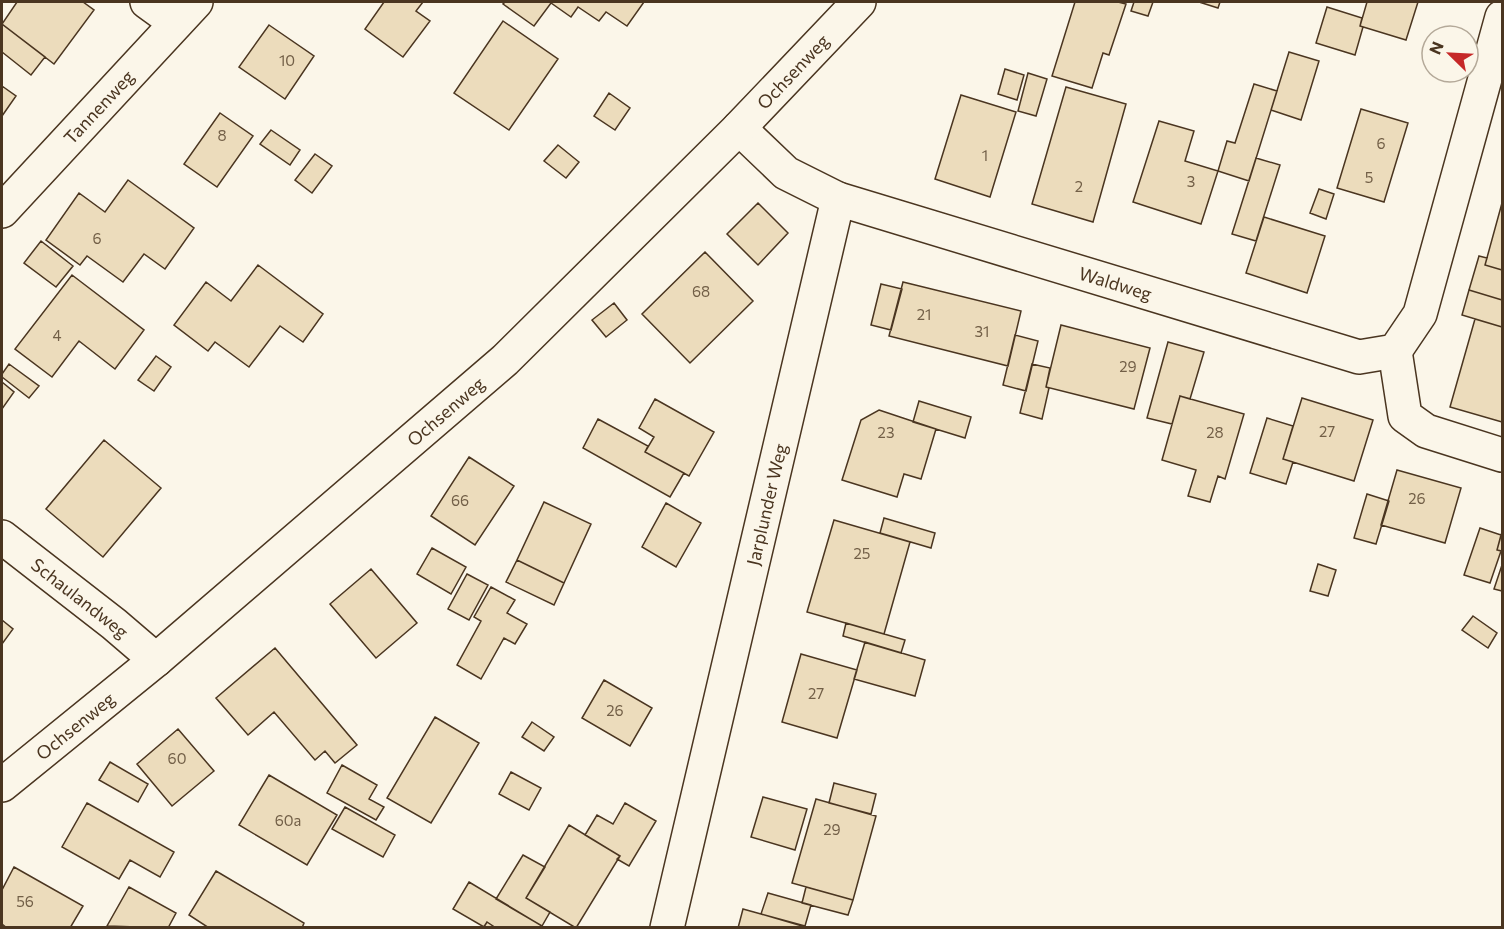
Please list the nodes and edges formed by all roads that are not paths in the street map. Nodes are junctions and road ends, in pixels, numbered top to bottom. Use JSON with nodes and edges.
{"nodes":[{"id":1,"x":147,"y":2,"type":"edge"},
{"id":2,"x":859,"y":2,"type":"edge"},
{"id":3,"x":186,"y":12,"type":"edge"},
{"id":4,"x":1503,"y":17,"type":"edge"},
{"id":5,"x":739,"y":128,"type":"junction"},
{"id":6,"x":838,"y":199,"type":"junction"},
{"id":7,"x":2,"y":211,"type":"edge"},
{"id":8,"x":1395,"y":351,"type":"junction"},
{"id":9,"x":1503,"y":455,"type":"edge"},
{"id":10,"x":2,"y":537,"type":"edge"},
{"id":11,"x":156,"y":660,"type":"junction"},
{"id":12,"x":2,"y":785,"type":"edge"},
{"id":13,"x":667,"y":927,"type":"edge"}],
"edges":[{"from":1,"to":3,"type":"street"},
{"from":2,"to":5,"type":"street","name":"Ochsenweg"},
{"from":3,"to":7,"type":"street","name":"Tannenweg"},
{"from":4,"to":8,"type":"street"},
{"from":5,"to":6,"type":"street"},
{"from":5,"to":11,"type":"street","name":"Ochsenweg"},
{"from":6,"to":8,"type":"street","name":"Waldweg"},
{"from":6,"to":13,"type":"street","name":"Jarplunder Weg"},
{"from":8,"to":9,"type":"street"},
{"from":10,"to":11,"type":"street","name":"Schaulandweg"},
{"from":11,"to":12,"type":"street","name":"Ochsenweg"}]}
